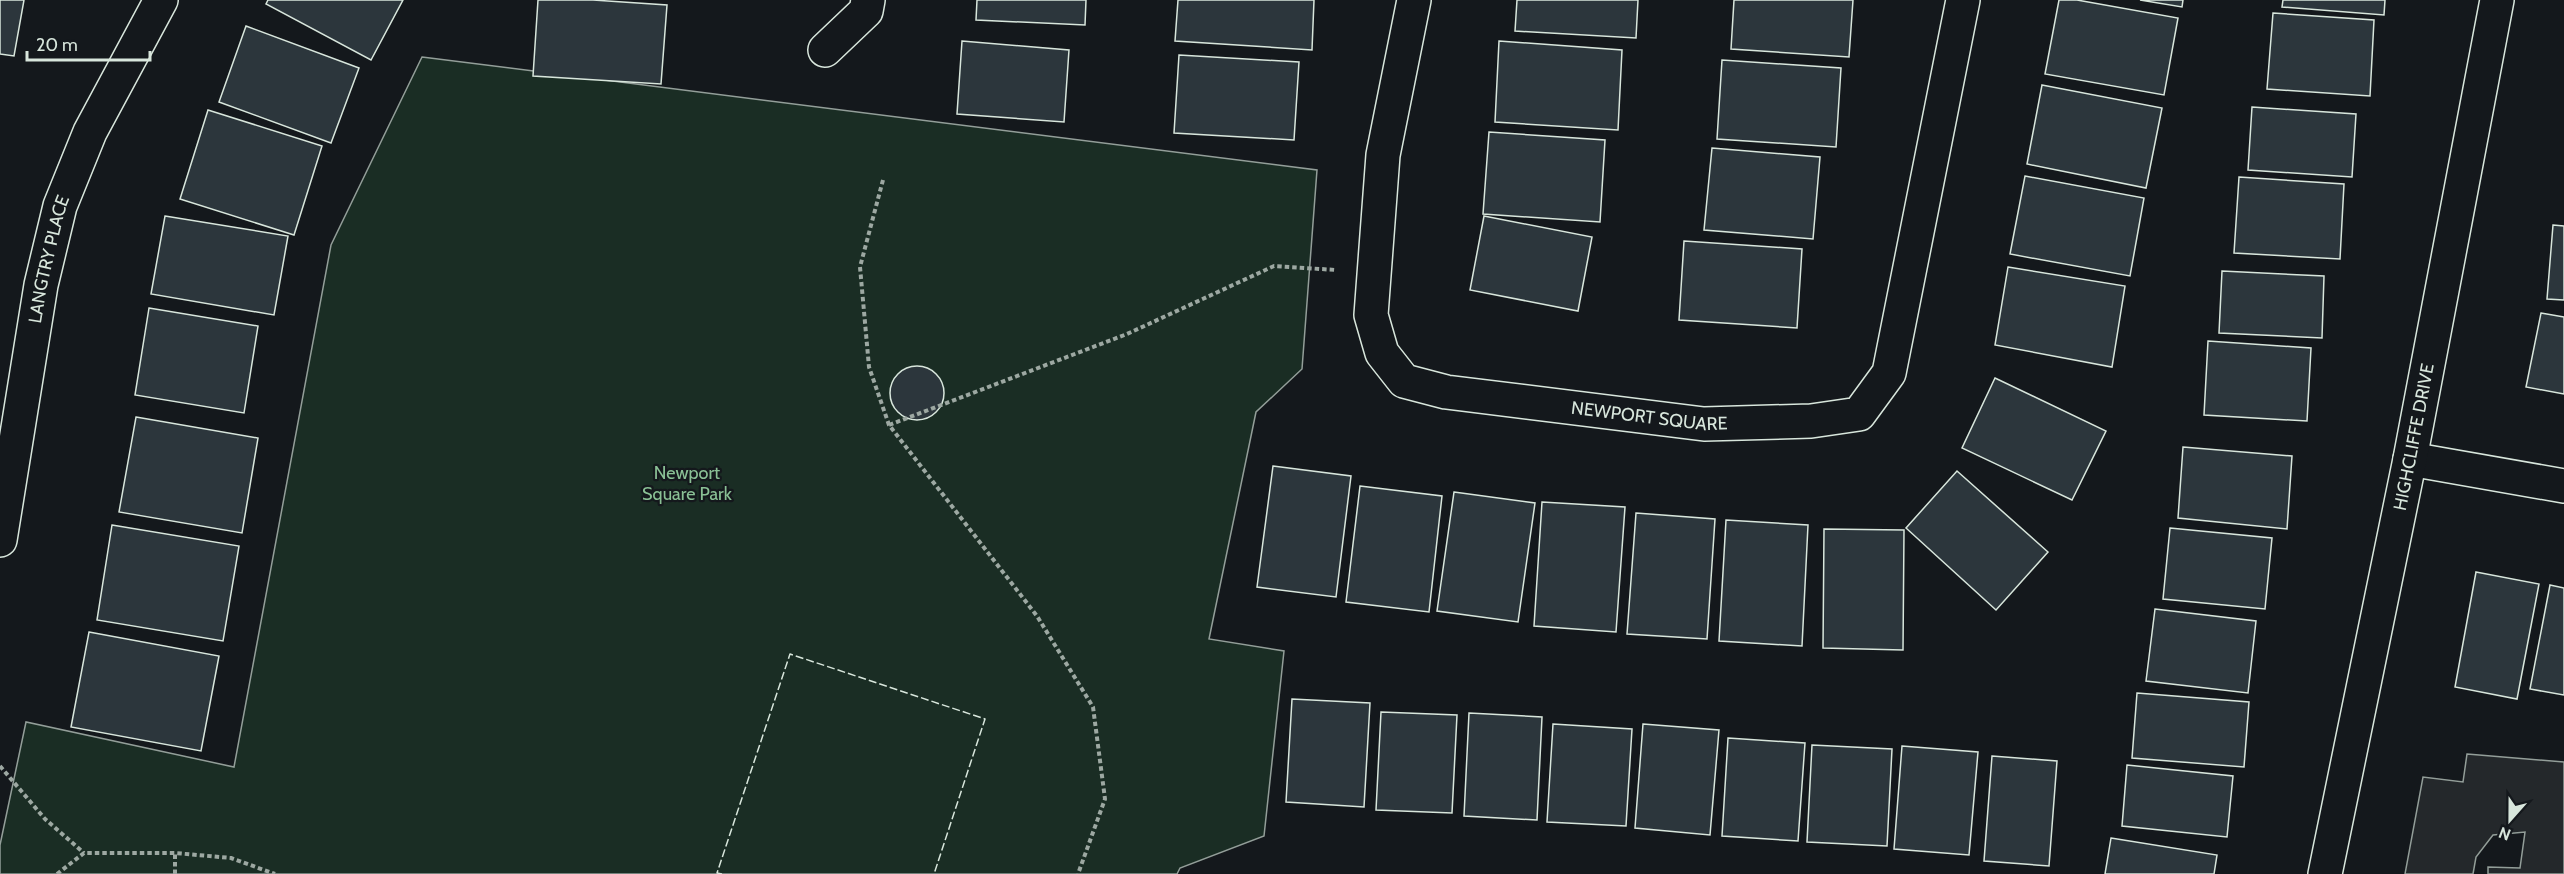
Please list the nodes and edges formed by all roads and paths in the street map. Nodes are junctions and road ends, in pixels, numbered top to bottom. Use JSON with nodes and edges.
{"nodes":[{"id":1,"x":160,"y":0,"type":"edge"},
{"id":2,"x":868,"y":0,"type":"edge"},
{"id":3,"x":1414,"y":0,"type":"edge"},
{"id":4,"x":1963,"y":0,"type":"edge"},
{"id":5,"x":2497,"y":0,"type":"edge"},
{"id":6,"x":825,"y":50,"type":"dead end"},
{"id":7,"x":882,"y":180,"type":"dead end"},
{"id":8,"x":1376,"y":272,"type":"junction"},
{"id":9,"x":889,"y":425,"type":"junction"},
{"id":10,"x":2410,"y":459,"type":"junction"},
{"id":11,"x":2564,"y":486,"type":"edge"},
{"id":12,"x":0,"y":540,"type":"edge"},
{"id":13,"x":0,"y":766,"type":"edge"},
{"id":14,"x":84,"y":853,"type":"junction"},
{"id":15,"x":175,"y":853,"type":"junction"},
{"id":16,"x":57,"y":874,"type":"edge"},
{"id":17,"x":175,"y":874,"type":"edge"},
{"id":18,"x":275,"y":874,"type":"edge"},
{"id":19,"x":1078,"y":874,"type":"edge"},
{"id":20,"x":2325,"y":874,"type":"edge"}],
"edges":[{"from":1,"to":12,"type":"street","name":"LANGTRY PLACE"},
{"from":2,"to":6,"type":"street"},
{"from":3,"to":8,"type":"street","name":"NEWPORT SQUARE"},
{"from":4,"to":8,"type":"street","name":"NEWPORT SQUARE"},
{"from":5,"to":10,"type":"street","name":"HIGHCLIFFE DRIVE"},
{"from":7,"to":9,"type":"path"},
{"from":8,"to":9,"type":"path"},
{"from":9,"to":19,"type":"path"},
{"from":10,"to":11,"type":"street"},
{"from":10,"to":20,"type":"street","name":"HIGHCLIFFE DRIVE"},
{"from":13,"to":14,"type":"path"},
{"from":14,"to":15,"type":"path"},
{"from":14,"to":16,"type":"path"},
{"from":15,"to":17,"type":"path"},
{"from":15,"to":18,"type":"path"}]}
